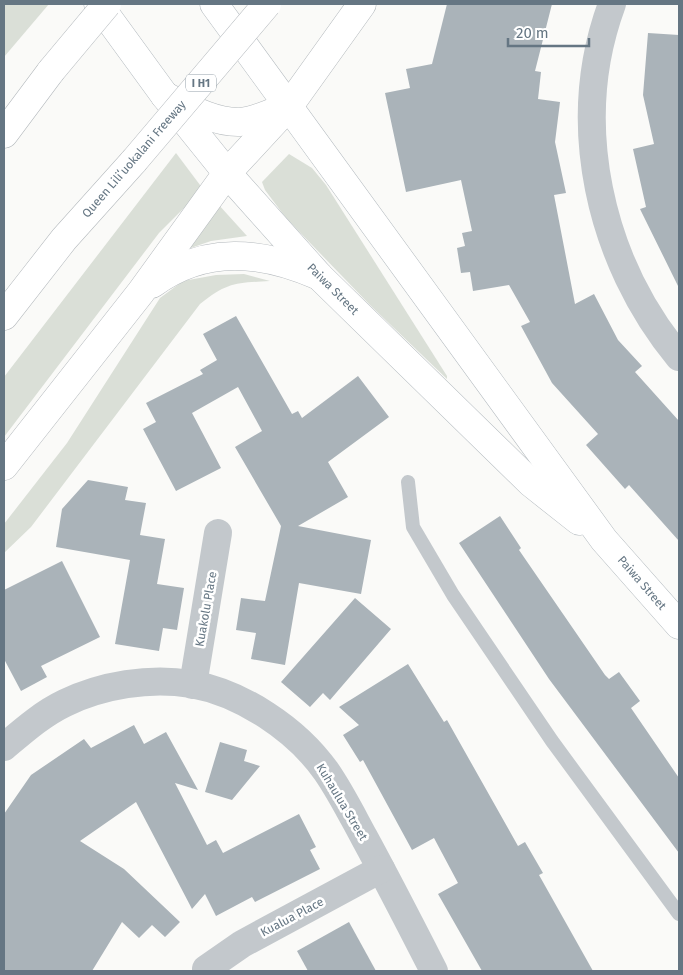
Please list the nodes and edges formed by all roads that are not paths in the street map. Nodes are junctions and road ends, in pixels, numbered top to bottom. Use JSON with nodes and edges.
{"nodes":[{"id":1,"x":98,"y":4,"type":"edge"},
{"id":2,"x":107,"y":4,"type":"edge"},
{"id":3,"x":214,"y":4,"type":"edge"},
{"id":4,"x":267,"y":4,"type":"edge"},
{"id":5,"x":362,"y":4,"type":"edge"},
{"id":6,"x":612,"y":4,"type":"edge"},
{"id":7,"x":165,"y":96,"type":"junction"},
{"id":8,"x":289,"y":106,"type":"junction"},
{"id":9,"x":4,"y":134,"type":"edge"},
{"id":10,"x":227,"y":173,"type":"junction"},
{"id":11,"x":319,"y":276,"type":"junction"},
{"id":12,"x":141,"y":292,"type":"junction"},
{"id":13,"x":4,"y":316,"type":"edge"},
{"id":14,"x":679,"y":357,"type":"edge"},
{"id":15,"x":4,"y":466,"type":"edge"},
{"id":16,"x":408,"y":482,"type":"dead end"},
{"id":17,"x":218,"y":533,"type":"dead end"},
{"id":18,"x":604,"y":540,"type":"junction"},
{"id":19,"x":679,"y":625,"type":"edge"},
{"id":20,"x":193,"y":685,"type":"junction"},
{"id":21,"x":4,"y":747,"type":"edge"},
{"id":22,"x":382,"y":869,"type":"junction"},
{"id":23,"x":679,"y":914,"type":"edge"},
{"id":24,"x":206,"y":970,"type":"dead end"},
{"id":25,"x":434,"y":971,"type":"edge"}],
"edges":[{"from":1,"to":7,"type":"main road","name":"Paiwa Street"},
{"from":2,"to":9,"type":"main road","bridge":true},
{"from":3,"to":8,"type":"main road","name":"Paiwa Street"},
{"from":4,"to":13,"type":"main road","name":"Queen Liliʻuokalani Freeway","number":"I H1","bridge":true},
{"from":5,"to":8,"type":"main road"},
{"from":6,"to":14,"type":"street"},
{"from":7,"to":8,"type":"main road"},
{"from":7,"to":10,"type":"main road","name":"Paiwa Street"},
{"from":8,"to":10,"type":"main road"},
{"from":8,"to":18,"type":"main road","name":"Paiwa Street"},
{"from":10,"to":11,"type":"main road","name":"Paiwa Street"},
{"from":10,"to":12,"type":"main road"},
{"from":11,"to":12,"type":"main road"},
{"from":11,"to":18,"type":"main road","name":"Paiwa Street"},
{"from":12,"to":15,"type":"main road"},
{"from":16,"to":23,"type":"lane"},
{"from":17,"to":20,"type":"street","name":"Kuakolu Place"},
{"from":18,"to":19,"type":"main road","name":"Paiwa Street"},
{"from":20,"to":21,"type":"street","name":"Kuhaulua Street"},
{"from":20,"to":22,"type":"street","name":"Kuhaulua Street"},
{"from":22,"to":24,"type":"street","name":"Kualua Place"},
{"from":22,"to":25,"type":"street","name":"Kuhaulua Street"}]}
